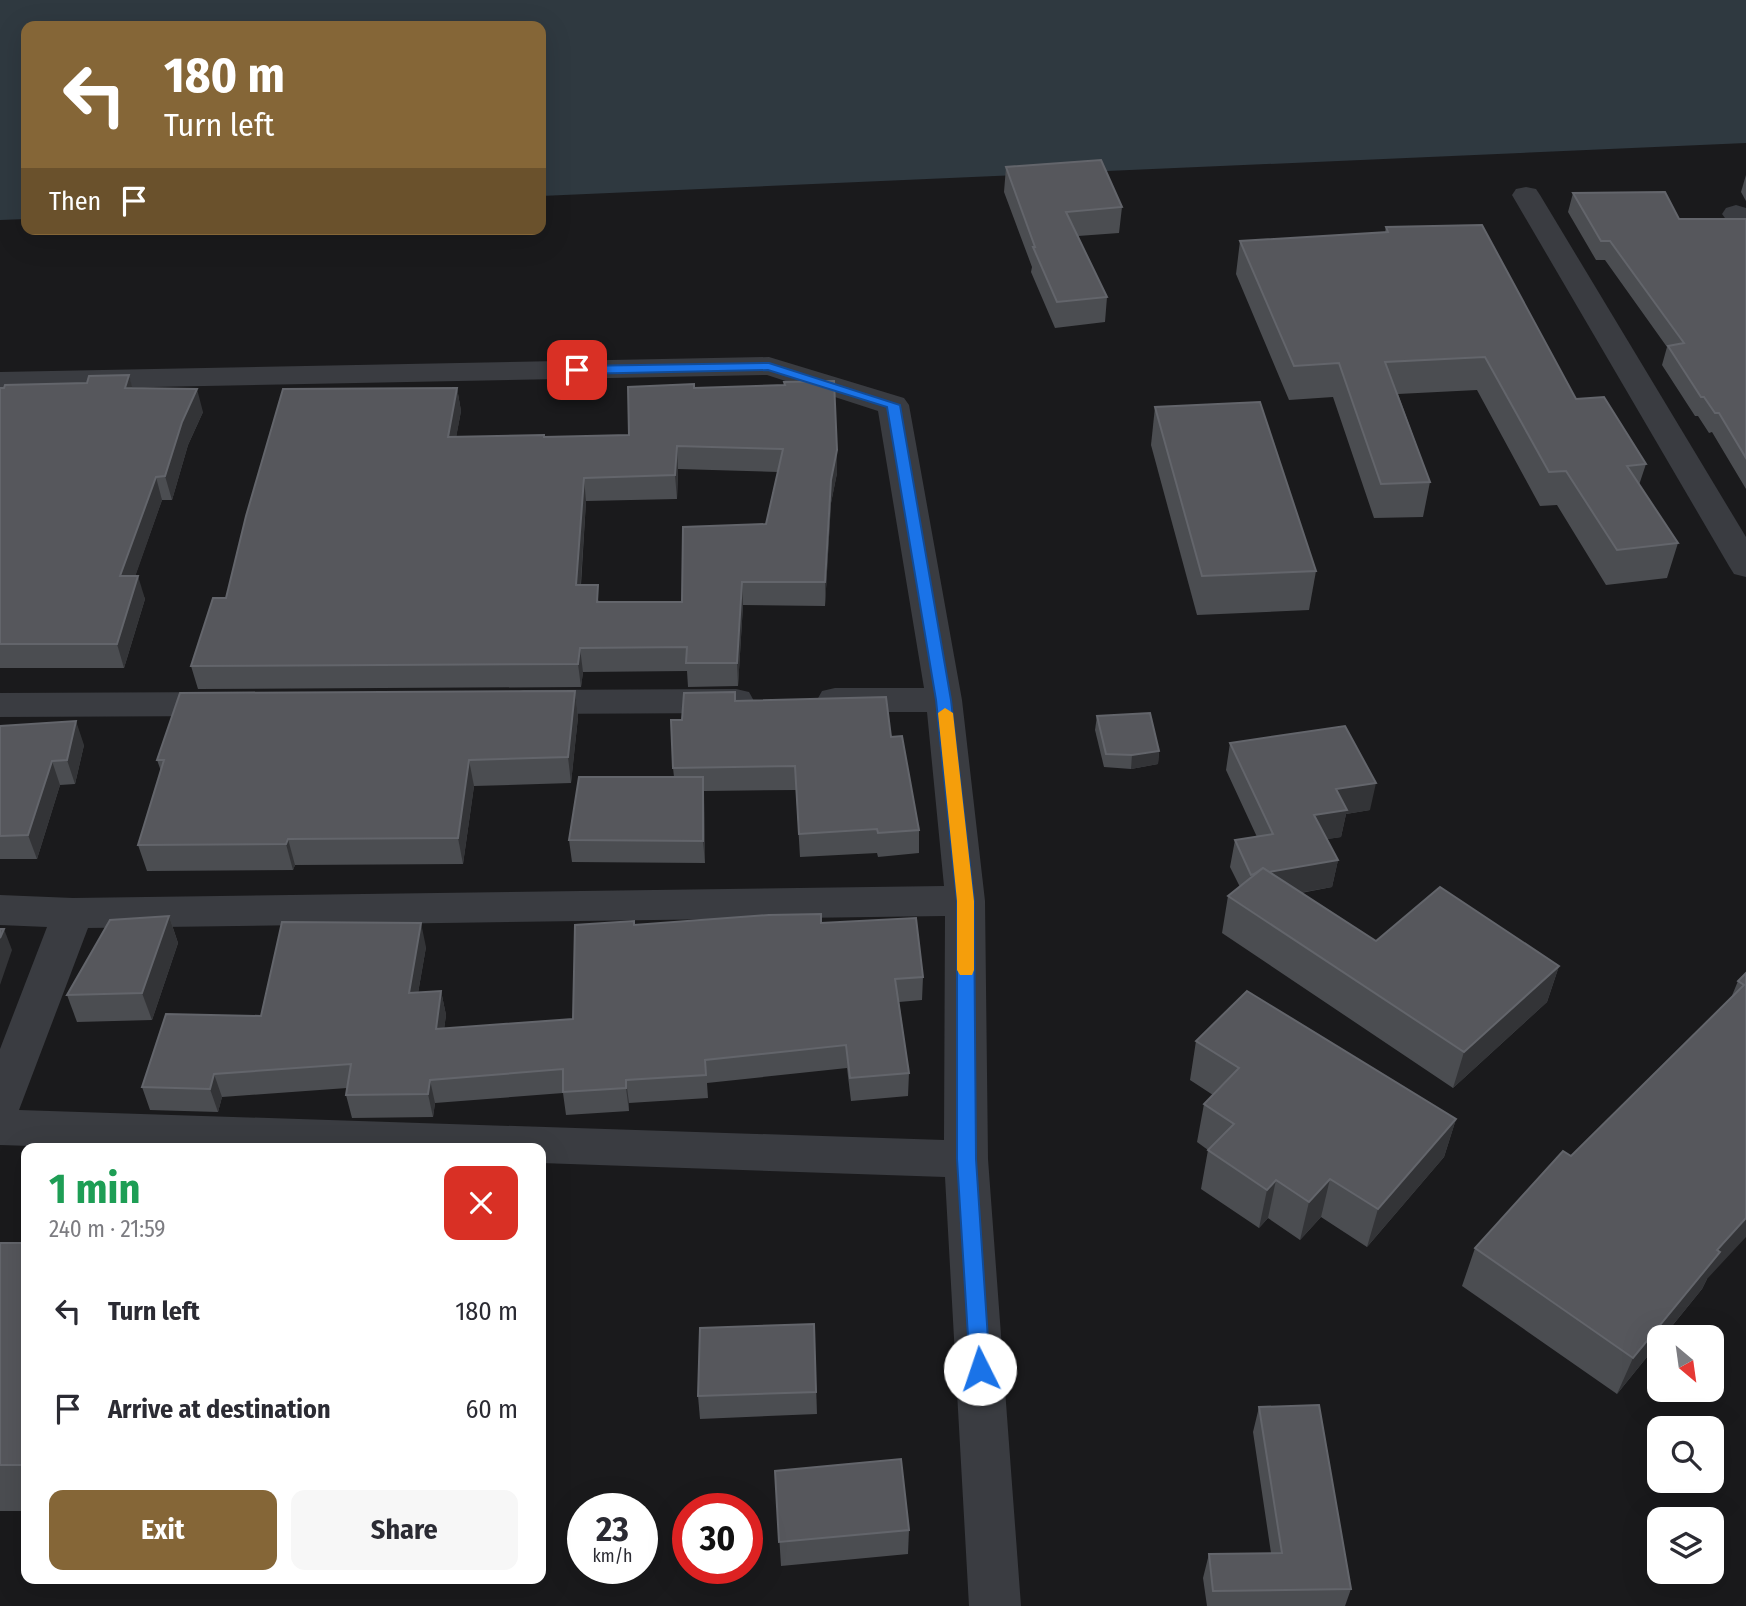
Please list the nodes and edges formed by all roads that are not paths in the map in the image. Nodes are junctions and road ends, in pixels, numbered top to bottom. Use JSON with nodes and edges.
{"nodes":[{"id":1,"x":1526,"y":195,"type":"dead end"},
{"id":2,"x":0,"y":382,"type":"edge"},
{"id":3,"x":1746,"y":566,"type":"edge"},
{"id":4,"x":805,"y":700,"type":"edge"},
{"id":5,"x":944,"y":700,"type":"junction"},
{"id":6,"x":763,"y":701,"type":"edge"},
{"id":7,"x":486,"y":702,"type":"edge"},
{"id":8,"x":264,"y":704,"type":"edge"},
{"id":9,"x":0,"y":705,"type":"edge"},
{"id":10,"x":965,"y":901,"type":"junction"},
{"id":11,"x":0,"y":910,"type":"edge"},
{"id":12,"x":73,"y":913,"type":"junction"},
{"id":13,"x":0,"y":1105,"type":"edge"},
{"id":14,"x":0,"y":1127,"type":"edge"},
{"id":15,"x":483,"y":1143,"type":"edge"},
{"id":16,"x":546,"y":1145,"type":"edge"},
{"id":17,"x":966,"y":1159,"type":"junction"},
{"id":18,"x":995,"y":1606,"type":"edge"}],
"edges":[{"from":1,"to":3,"type":"street"},
{"from":2,"to":5,"type":"street"},
{"from":4,"to":5,"type":"street"},
{"from":5,"to":10,"type":"street"},
{"from":6,"to":7,"type":"street"},
{"from":8,"to":9,"type":"street"},
{"from":10,"to":12,"type":"street"},
{"from":10,"to":17,"type":"street"},
{"from":11,"to":12,"type":"street"},
{"from":12,"to":13,"type":"street"},
{"from":14,"to":15,"type":"street"},
{"from":16,"to":17,"type":"street"},
{"from":17,"to":18,"type":"street"}]}
